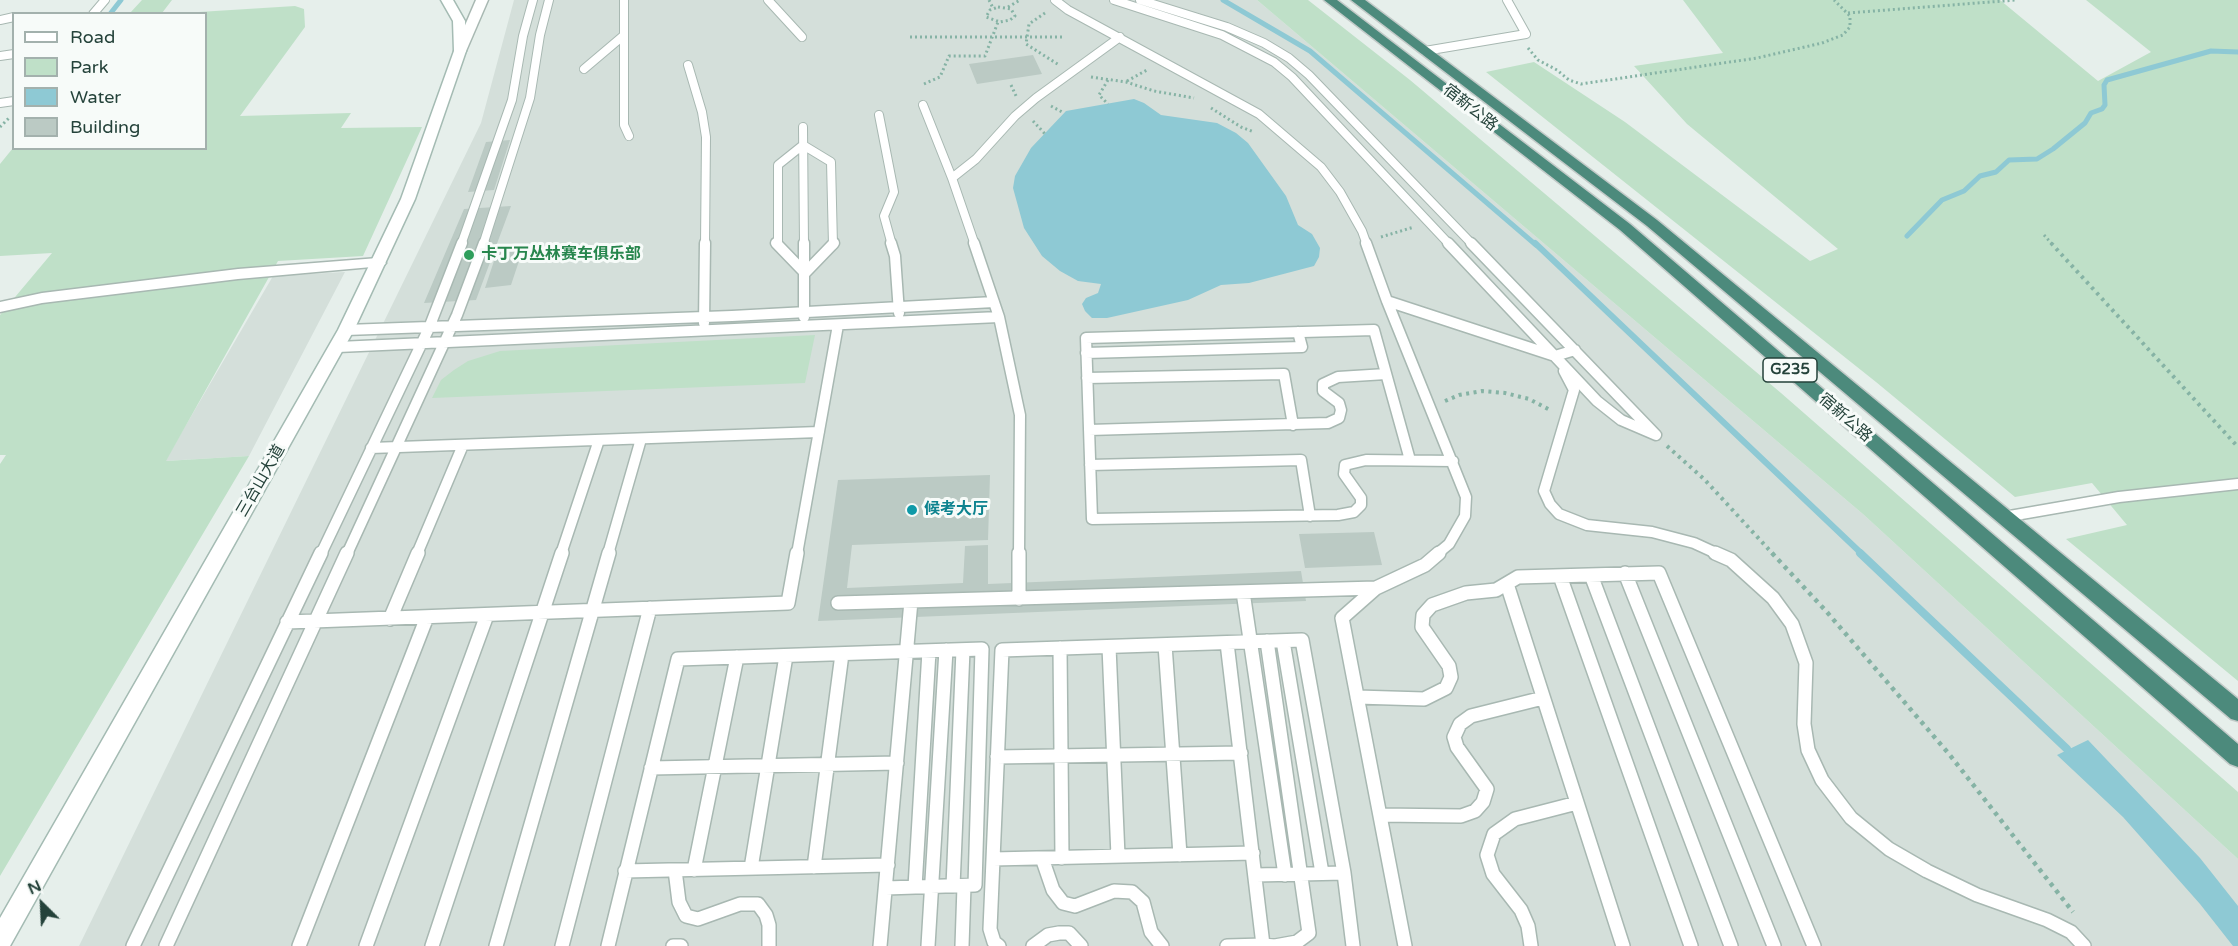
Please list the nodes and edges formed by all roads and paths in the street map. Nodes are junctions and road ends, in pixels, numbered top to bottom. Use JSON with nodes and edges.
{"nodes":[{"id":1,"x":105,"y":0,"type":"edge"},
{"id":2,"x":447,"y":0,"type":"edge"},
{"id":3,"x":482,"y":0,"type":"edge"},
{"id":4,"x":533,"y":0,"type":"edge"},
{"id":5,"x":549,"y":0,"type":"edge"},
{"id":6,"x":624,"y":0,"type":"edge"},
{"id":7,"x":768,"y":0,"type":"edge"},
{"id":8,"x":988,"y":0,"type":"edge"},
{"id":9,"x":1020,"y":0,"type":"edge"},
{"id":10,"x":1114,"y":0,"type":"edge"},
{"id":11,"x":1140,"y":0,"type":"edge"},
{"id":12,"x":1330,"y":0,"type":"edge"},
{"id":13,"x":1357,"y":0,"type":"edge"},
{"id":14,"x":1508,"y":0,"type":"edge"},
{"id":15,"x":1834,"y":0,"type":"edge"},
{"id":16,"x":2016,"y":0,"type":"edge"},
{"id":17,"x":1059,"y":3,"type":"edge"},
{"id":18,"x":993,"y":8,"type":"junction"},
{"id":19,"x":1007,"y":8,"type":"junction"},
{"id":20,"x":95,"y":12,"type":"edge"},
{"id":21,"x":1847,"y":13,"type":"junction"},
{"id":22,"x":998,"y":22,"type":"junction"},
{"id":23,"x":623,"y":36,"type":"junction"},
{"id":24,"x":1517,"y":36,"type":"junction"},
{"id":25,"x":802,"y":37,"type":"dead end"},
{"id":26,"x":910,"y":37,"type":"dead end"},
{"id":27,"x":994,"y":37,"type":"junction"},
{"id":28,"x":1027,"y":37,"type":"junction"},
{"id":29,"x":1065,"y":37,"type":"dead end"},
{"id":30,"x":1120,"y":38,"type":"junction"},
{"id":31,"x":460,"y":51,"type":"junction"},
{"id":32,"x":1425,"y":51,"type":"junction"},
{"id":33,"x":688,"y":65,"type":"dead end"},
{"id":34,"x":584,"y":69,"type":"dead end"},
{"id":35,"x":1072,"y":72,"type":"junction"},
{"id":36,"x":1108,"y":80,"type":"junction"},
{"id":37,"x":924,"y":84,"type":"dead end"},
{"id":38,"x":1108,"y":104,"type":"dead end"},
{"id":39,"x":923,"y":105,"type":"dead end"},
{"id":40,"x":879,"y":115,"type":"dead end"},
{"id":41,"x":803,"y":127,"type":"dead end"},
{"id":42,"x":1259,"y":134,"type":"dead end"},
{"id":43,"x":629,"y":136,"type":"dead end"},
{"id":44,"x":803,"y":145,"type":"junction"},
{"id":45,"x":952,"y":178,"type":"junction"},
{"id":46,"x":1431,"y":223,"type":"junction"},
{"id":47,"x":2044,"y":235,"type":"dead end"},
{"id":48,"x":1366,"y":241,"type":"junction"},
{"id":49,"x":378,"y":262,"type":"junction"},
{"id":50,"x":805,"y":273,"type":"junction"},
{"id":51,"x":994,"y":302,"type":"junction"},
{"id":52,"x":1387,"y":302,"type":"junction"},
{"id":53,"x":0,"y":307,"type":"edge"},
{"id":54,"x":898,"y":307,"type":"junction"},
{"id":55,"x":805,"y":312,"type":"junction"},
{"id":56,"x":706,"y":317,"type":"junction"},
{"id":57,"x":999,"y":317,"type":"junction"},
{"id":58,"x":899,"y":322,"type":"junction"},
{"id":59,"x":838,"y":325,"type":"junction"},
{"id":60,"x":803,"y":326,"type":"junction"},
{"id":61,"x":452,"y":327,"type":"junction"},
{"id":62,"x":429,"y":328,"type":"junction"},
{"id":63,"x":701,"y":332,"type":"junction"},
{"id":64,"x":342,"y":338,"type":"junction"},
{"id":65,"x":422,"y":342,"type":"junction"},
{"id":66,"x":445,"y":342,"type":"junction"},
{"id":67,"x":1575,"y":350,"type":"junction"},
{"id":68,"x":1555,"y":356,"type":"junction"},
{"id":69,"x":1386,"y":374,"type":"junction"},
{"id":70,"x":1087,"y":378,"type":"junction"},
{"id":71,"x":1431,"y":407,"type":"junction"},
{"id":72,"x":1566,"y":418,"type":"junction"},
{"id":73,"x":1293,"y":424,"type":"junction"},
{"id":74,"x":1089,"y":430,"type":"junction"},
{"id":75,"x":819,"y":432,"type":"junction"},
{"id":76,"x":1656,"y":435,"type":"junction"},
{"id":77,"x":641,"y":439,"type":"junction"},
{"id":78,"x":599,"y":440,"type":"junction"},
{"id":79,"x":463,"y":445,"type":"junction"},
{"id":80,"x":396,"y":447,"type":"junction"},
{"id":81,"x":2238,"y":447,"type":"edge"},
{"id":82,"x":371,"y":448,"type":"junction"},
{"id":83,"x":1410,"y":460,"type":"junction"},
{"id":84,"x":1453,"y":461,"type":"junction"},
{"id":85,"x":1090,"y":465,"type":"junction"},
{"id":86,"x":2238,"y":484,"type":"edge"},
{"id":87,"x":1310,"y":516,"type":"junction"},
{"id":88,"x":2004,"y":517,"type":"junction"},
{"id":89,"x":1625,"y":573,"type":"junction"},
{"id":90,"x":1591,"y":575,"type":"junction"},
{"id":91,"x":1560,"y":576,"type":"junction"},
{"id":92,"x":1507,"y":584,"type":"junction"},
{"id":93,"x":1376,"y":588,"type":"junction"},
{"id":94,"x":1243,"y":592,"type":"junction"},
{"id":95,"x":1019,"y":598,"type":"junction"},
{"id":96,"x":911,"y":601,"type":"junction"},
{"id":97,"x":838,"y":603,"type":"dead end"},
{"id":98,"x":650,"y":608,"type":"junction"},
{"id":99,"x":592,"y":610,"type":"junction"},
{"id":100,"x":544,"y":612,"type":"junction"},
{"id":101,"x":487,"y":615,"type":"junction"},
{"id":102,"x":427,"y":617,"type":"junction"},
{"id":103,"x":390,"y":619,"type":"junction"},
{"id":104,"x":316,"y":621,"type":"junction"},
{"id":105,"x":287,"y":622,"type":"junction"},
{"id":106,"x":1268,"y":641,"type":"junction"},
{"id":107,"x":1283,"y":641,"type":"junction"},
{"id":108,"x":1250,"y":642,"type":"junction"},
{"id":109,"x":1227,"y":643,"type":"junction"},
{"id":110,"x":1165,"y":645,"type":"junction"},
{"id":111,"x":1108,"y":646,"type":"junction"},
{"id":112,"x":1060,"y":648,"type":"junction"},
{"id":113,"x":963,"y":650,"type":"junction"},
{"id":114,"x":928,"y":651,"type":"junction"},
{"id":115,"x":946,"y":651,"type":"junction"},
{"id":116,"x":906,"y":652,"type":"junction"},
{"id":117,"x":842,"y":654,"type":"junction"},
{"id":118,"x":786,"y":656,"type":"junction"},
{"id":119,"x":736,"y":657,"type":"junction"},
{"id":120,"x":1357,"y":697,"type":"junction"},
{"id":121,"x":1544,"y":698,"type":"junction"},
{"id":122,"x":2238,"y":712,"type":"edge"},
{"id":123,"x":1241,"y":753,"type":"junction"},
{"id":124,"x":1173,"y":754,"type":"junction"},
{"id":125,"x":1114,"y":755,"type":"junction"},
{"id":126,"x":1061,"y":756,"type":"junction"},
{"id":127,"x":2238,"y":757,"type":"edge"},
{"id":128,"x":997,"y":758,"type":"junction"},
{"id":129,"x":897,"y":764,"type":"junction"},
{"id":130,"x":828,"y":765,"type":"junction"},
{"id":131,"x":768,"y":766,"type":"junction"},
{"id":132,"x":715,"y":767,"type":"junction"},
{"id":133,"x":651,"y":768,"type":"junction"},
{"id":134,"x":1577,"y":803,"type":"junction"},
{"id":135,"x":1380,"y":815,"type":"junction"},
{"id":136,"x":1253,"y":854,"type":"junction"},
{"id":137,"x":1180,"y":855,"type":"junction"},
{"id":138,"x":1118,"y":856,"type":"junction"},
{"id":139,"x":1042,"y":858,"type":"junction"},
{"id":140,"x":1062,"y":858,"type":"junction"},
{"id":141,"x":993,"y":859,"type":"junction"},
{"id":142,"x":888,"y":865,"type":"junction"},
{"id":143,"x":814,"y":867,"type":"junction"},
{"id":144,"x":752,"y":868,"type":"junction"},
{"id":145,"x":675,"y":870,"type":"junction"},
{"id":146,"x":694,"y":870,"type":"junction"},
{"id":147,"x":625,"y":871,"type":"junction"},
{"id":148,"x":1322,"y":873,"type":"junction"},
{"id":149,"x":1344,"y":873,"type":"junction"},
{"id":150,"x":1285,"y":874,"type":"junction"},
{"id":151,"x":1302,"y":874,"type":"junction"},
{"id":152,"x":1256,"y":875,"type":"junction"},
{"id":153,"x":933,"y":886,"type":"junction"},
{"id":154,"x":959,"y":886,"type":"junction"},
{"id":155,"x":915,"y":887,"type":"junction"},
{"id":156,"x":886,"y":888,"type":"junction"},
{"id":157,"x":2078,"y":918,"type":"dead end"},
{"id":158,"x":0,"y":941,"type":"edge"},
{"id":159,"x":1263,"y":945,"type":"edge"},
{"id":160,"x":133,"y":946,"type":"edge"},
{"id":161,"x":166,"y":946,"type":"edge"},
{"id":162,"x":298,"y":946,"type":"edge"},
{"id":163,"x":366,"y":946,"type":"edge"},
{"id":164,"x":432,"y":946,"type":"edge"},
{"id":165,"x":496,"y":946,"type":"edge"},
{"id":166,"x":562,"y":946,"type":"edge"},
{"id":167,"x":608,"y":946,"type":"edge"},
{"id":168,"x":673,"y":946,"type":"edge"},
{"id":169,"x":681,"y":946,"type":"edge"},
{"id":170,"x":769,"y":946,"type":"edge"},
{"id":171,"x":880,"y":946,"type":"edge"},
{"id":172,"x":928,"y":946,"type":"edge"},
{"id":173,"x":962,"y":946,"type":"edge"},
{"id":174,"x":999,"y":946,"type":"edge"},
{"id":175,"x":1033,"y":946,"type":"edge"},
{"id":176,"x":1081,"y":946,"type":"edge"},
{"id":177,"x":1162,"y":946,"type":"edge"},
{"id":178,"x":1227,"y":946,"type":"edge"},
{"id":179,"x":1353,"y":946,"type":"edge"},
{"id":180,"x":1405,"y":946,"type":"edge"},
{"id":181,"x":1531,"y":946,"type":"edge"},
{"id":182,"x":1623,"y":946,"type":"edge"},
{"id":183,"x":1690,"y":946,"type":"edge"},
{"id":184,"x":1731,"y":946,"type":"edge"},
{"id":185,"x":1774,"y":946,"type":"edge"},
{"id":186,"x":1814,"y":946,"type":"edge"},
{"id":187,"x":2084,"y":946,"type":"edge"}],
"edges":[{"from":1,"to":20,"type":"lane"},
{"from":2,"to":31,"type":"main road","name":"三台山大道"},
{"from":3,"to":31,"type":"main road"},
{"from":4,"to":62,"type":"lane"},
{"from":5,"to":61,"type":"lane"},
{"from":6,"to":23,"type":"lane"},
{"from":7,"to":25,"type":"lane"},
{"from":8,"to":18,"type":"path"},
{"from":9,"to":19,"type":"path"},
{"from":10,"to":46,"type":"lane"},
{"from":11,"to":67,"type":"lane"},
{"from":12,"to":127,"type":"highway","name":"宿新公路","number":"G235"},
{"from":13,"to":32,"type":"highway","name":"宿新公路","number":"G235"},
{"from":14,"to":24,"type":"lane"},
{"from":15,"to":21,"type":"path"},
{"from":16,"to":21,"type":"path"},
{"from":17,"to":28,"type":"path"},
{"from":17,"to":30,"type":"lane"},
{"from":18,"to":19,"type":"path"},
{"from":18,"to":22,"type":"path"},
{"from":19,"to":22,"type":"path"},
{"from":21,"to":24,"type":"path"},
{"from":22,"to":27,"type":"path"},
{"from":23,"to":34,"type":"lane"},
{"from":23,"to":43,"type":"lane"},
{"from":24,"to":32,"type":"lane"},
{"from":26,"to":27,"type":"path"},
{"from":27,"to":28,"type":"path"},
{"from":27,"to":37,"type":"path"},
{"from":28,"to":29,"type":"path"},
{"from":28,"to":35,"type":"path"},
{"from":30,"to":35,"type":"lane"},
{"from":30,"to":48,"type":"lane"},
{"from":31,"to":49,"type":"main road","name":"三台山大道"},
{"from":32,"to":88,"type":"highway","name":"宿新公路","number":"G235"},
{"from":33,"to":56,"type":"lane"},
{"from":35,"to":36,"type":"path"},
{"from":35,"to":45,"type":"lane"},
{"from":36,"to":38,"type":"path"},
{"from":36,"to":42,"type":"path"},
{"from":39,"to":45,"type":"lane"},
{"from":40,"to":54,"type":"lane"},
{"from":41,"to":44,"type":"lane"},
{"from":44,"to":50,"type":"lane"},
{"from":44,"to":50,"type":"lane"},
{"from":44,"to":50,"type":"lane"},
{"from":45,"to":51,"type":"lane"},
{"from":46,"to":48,"type":"path"},
{"from":46,"to":68,"type":"lane"},
{"from":47,"to":81,"type":"path"},
{"from":48,"to":52,"type":"lane"},
{"from":49,"to":53,"type":"main road"},
{"from":49,"to":64,"type":"main road","name":"三台山大道"},
{"from":50,"to":55,"type":"lane"},
{"from":51,"to":54,"type":"lane"},
{"from":51,"to":57,"type":"lane"},
{"from":52,"to":68,"type":"lane"},
{"from":52,"to":71,"type":"lane"},
{"from":54,"to":55,"type":"lane"},
{"from":54,"to":58,"type":"lane"},
{"from":55,"to":56,"type":"lane"},
{"from":55,"to":60,"type":"lane"},
{"from":56,"to":61,"type":"lane"},
{"from":56,"to":63,"type":"lane"},
{"from":57,"to":58,"type":"lane"},
{"from":57,"to":95,"type":"lane"},
{"from":58,"to":59,"type":"lane"},
{"from":59,"to":60,"type":"lane"},
{"from":59,"to":75,"type":"lane"},
{"from":60,"to":63,"type":"lane"},
{"from":61,"to":62,"type":"lane"},
{"from":61,"to":66,"type":"lane"},
{"from":62,"to":64,"type":"lane"},
{"from":62,"to":65,"type":"lane"},
{"from":63,"to":66,"type":"lane"},
{"from":64,"to":65,"type":"lane"},
{"from":64,"to":158,"type":"main road","name":"三台山大道"},
{"from":65,"to":66,"type":"lane"},
{"from":65,"to":82,"type":"lane"},
{"from":66,"to":80,"type":"lane"},
{"from":67,"to":68,"type":"lane"},
{"from":67,"to":76,"type":"lane"},
{"from":68,"to":72,"type":"lane"},
{"from":68,"to":76,"type":"lane"},
{"from":69,"to":70,"type":"lane"},
{"from":69,"to":73,"type":"lane"},
{"from":69,"to":83,"type":"lane"},
{"from":70,"to":73,"type":"lane"},
{"from":70,"to":74,"type":"lane"},
{"from":71,"to":72,"type":"path"},
{"from":71,"to":84,"type":"lane"},
{"from":72,"to":187,"type":"lane"},
{"from":73,"to":74,"type":"lane"},
{"from":74,"to":85,"type":"lane"},
{"from":75,"to":77,"type":"lane"},
{"from":75,"to":98,"type":"lane"},
{"from":76,"to":157,"type":"path"},
{"from":77,"to":78,"type":"lane"},
{"from":77,"to":99,"type":"lane"},
{"from":78,"to":79,"type":"lane"},
{"from":78,"to":100,"type":"lane"},
{"from":79,"to":80,"type":"lane"},
{"from":79,"to":103,"type":"lane"},
{"from":80,"to":82,"type":"lane"},
{"from":80,"to":104,"type":"lane"},
{"from":82,"to":105,"type":"lane"},
{"from":83,"to":84,"type":"lane"},
{"from":83,"to":87,"type":"lane"},
{"from":84,"to":93,"type":"lane"},
{"from":85,"to":87,"type":"lane"},
{"from":85,"to":87,"type":"lane"},
{"from":86,"to":88,"type":"lane"},
{"from":88,"to":122,"type":"highway","name":"宿新公路","number":"G235"},
{"from":89,"to":90,"type":"lane"},
{"from":89,"to":185,"type":"lane"},
{"from":89,"to":186,"type":"lane"},
{"from":90,"to":91,"type":"lane"},
{"from":90,"to":184,"type":"lane"},
{"from":91,"to":92,"type":"lane"},
{"from":91,"to":183,"type":"lane"},
{"from":92,"to":120,"type":"lane"},
{"from":92,"to":121,"type":"lane"},
{"from":93,"to":94,"type":"lane"},
{"from":93,"to":120,"type":"lane"},
{"from":94,"to":95,"type":"lane"},
{"from":94,"to":108,"type":"lane"},
{"from":95,"to":96,"type":"lane"},
{"from":96,"to":97,"type":"lane"},
{"from":96,"to":116,"type":"lane"},
{"from":98,"to":99,"type":"lane"},
{"from":98,"to":166,"type":"lane"},
{"from":99,"to":100,"type":"lane"},
{"from":99,"to":165,"type":"lane"},
{"from":100,"to":101,"type":"lane"},
{"from":100,"to":164,"type":"lane"},
{"from":101,"to":102,"type":"lane"},
{"from":101,"to":163,"type":"lane"},
{"from":102,"to":103,"type":"lane"},
{"from":102,"to":162,"type":"lane"},
{"from":103,"to":104,"type":"lane"},
{"from":104,"to":105,"type":"lane"},
{"from":104,"to":161,"type":"lane"},
{"from":105,"to":160,"type":"lane"},
{"from":106,"to":107,"type":"lane"},
{"from":106,"to":108,"type":"lane"},
{"from":106,"to":151,"type":"lane"},
{"from":107,"to":148,"type":"lane"},
{"from":107,"to":149,"type":"lane"},
{"from":108,"to":109,"type":"lane"},
{"from":108,"to":150,"type":"lane"},
{"from":109,"to":110,"type":"lane"},
{"from":109,"to":123,"type":"lane"},
{"from":110,"to":111,"type":"lane"},
{"from":110,"to":124,"type":"lane"},
{"from":111,"to":112,"type":"lane"},
{"from":111,"to":125,"type":"lane"},
{"from":112,"to":126,"type":"lane"},
{"from":112,"to":128,"type":"lane"},
{"from":113,"to":115,"type":"lane"},
{"from":113,"to":154,"type":"lane"},
{"from":113,"to":154,"type":"lane"},
{"from":114,"to":115,"type":"lane"},
{"from":114,"to":116,"type":"lane"},
{"from":114,"to":155,"type":"lane"},
{"from":115,"to":153,"type":"lane"},
{"from":116,"to":117,"type":"lane"},
{"from":116,"to":129,"type":"lane"},
{"from":117,"to":118,"type":"lane"},
{"from":117,"to":130,"type":"lane"},
{"from":118,"to":119,"type":"lane"},
{"from":118,"to":131,"type":"lane"},
{"from":119,"to":132,"type":"lane"},
{"from":119,"to":133,"type":"lane"},
{"from":120,"to":135,"type":"lane"},
{"from":121,"to":134,"type":"lane"},
{"from":121,"to":135,"type":"lane"},
{"from":123,"to":124,"type":"lane"},
{"from":123,"to":136,"type":"lane"},
{"from":124,"to":125,"type":"lane"},
{"from":124,"to":137,"type":"lane"},
{"from":125,"to":126,"type":"lane"},
{"from":125,"to":138,"type":"lane"},
{"from":126,"to":128,"type":"lane"},
{"from":126,"to":140,"type":"lane"},
{"from":128,"to":141,"type":"lane"},
{"from":129,"to":130,"type":"lane"},
{"from":129,"to":142,"type":"lane"},
{"from":130,"to":131,"type":"lane"},
{"from":130,"to":143,"type":"lane"},
{"from":131,"to":132,"type":"lane"},
{"from":131,"to":144,"type":"lane"},
{"from":132,"to":133,"type":"lane"},
{"from":132,"to":146,"type":"lane"},
{"from":133,"to":147,"type":"lane"},
{"from":134,"to":181,"type":"lane"},
{"from":134,"to":182,"type":"lane"},
{"from":135,"to":180,"type":"lane"},
{"from":136,"to":137,"type":"lane"},
{"from":136,"to":152,"type":"lane"},
{"from":137,"to":138,"type":"lane"},
{"from":138,"to":140,"type":"lane"},
{"from":139,"to":140,"type":"lane"},
{"from":139,"to":141,"type":"lane"},
{"from":139,"to":177,"type":"lane"},
{"from":141,"to":174,"type":"lane"},
{"from":142,"to":143,"type":"lane"},
{"from":142,"to":156,"type":"lane"},
{"from":143,"to":144,"type":"lane"},
{"from":144,"to":146,"type":"lane"},
{"from":145,"to":146,"type":"lane"},
{"from":145,"to":147,"type":"lane"},
{"from":145,"to":170,"type":"lane"},
{"from":147,"to":167,"type":"lane"},
{"from":148,"to":149,"type":"lane"},
{"from":148,"to":151,"type":"lane"},
{"from":149,"to":179,"type":"lane"},
{"from":150,"to":151,"type":"lane"},
{"from":150,"to":152,"type":"lane"},
{"from":151,"to":159,"type":"lane"},
{"from":152,"to":159,"type":"lane"},
{"from":153,"to":154,"type":"lane"},
{"from":153,"to":155,"type":"lane"},
{"from":153,"to":172,"type":"lane"},
{"from":154,"to":173,"type":"lane"},
{"from":155,"to":156,"type":"lane"},
{"from":156,"to":171,"type":"lane"},
{"from":159,"to":178,"type":"lane"},
{"from":168,"to":169,"type":"lane"},
{"from":175,"to":176,"type":"lane"}]}
